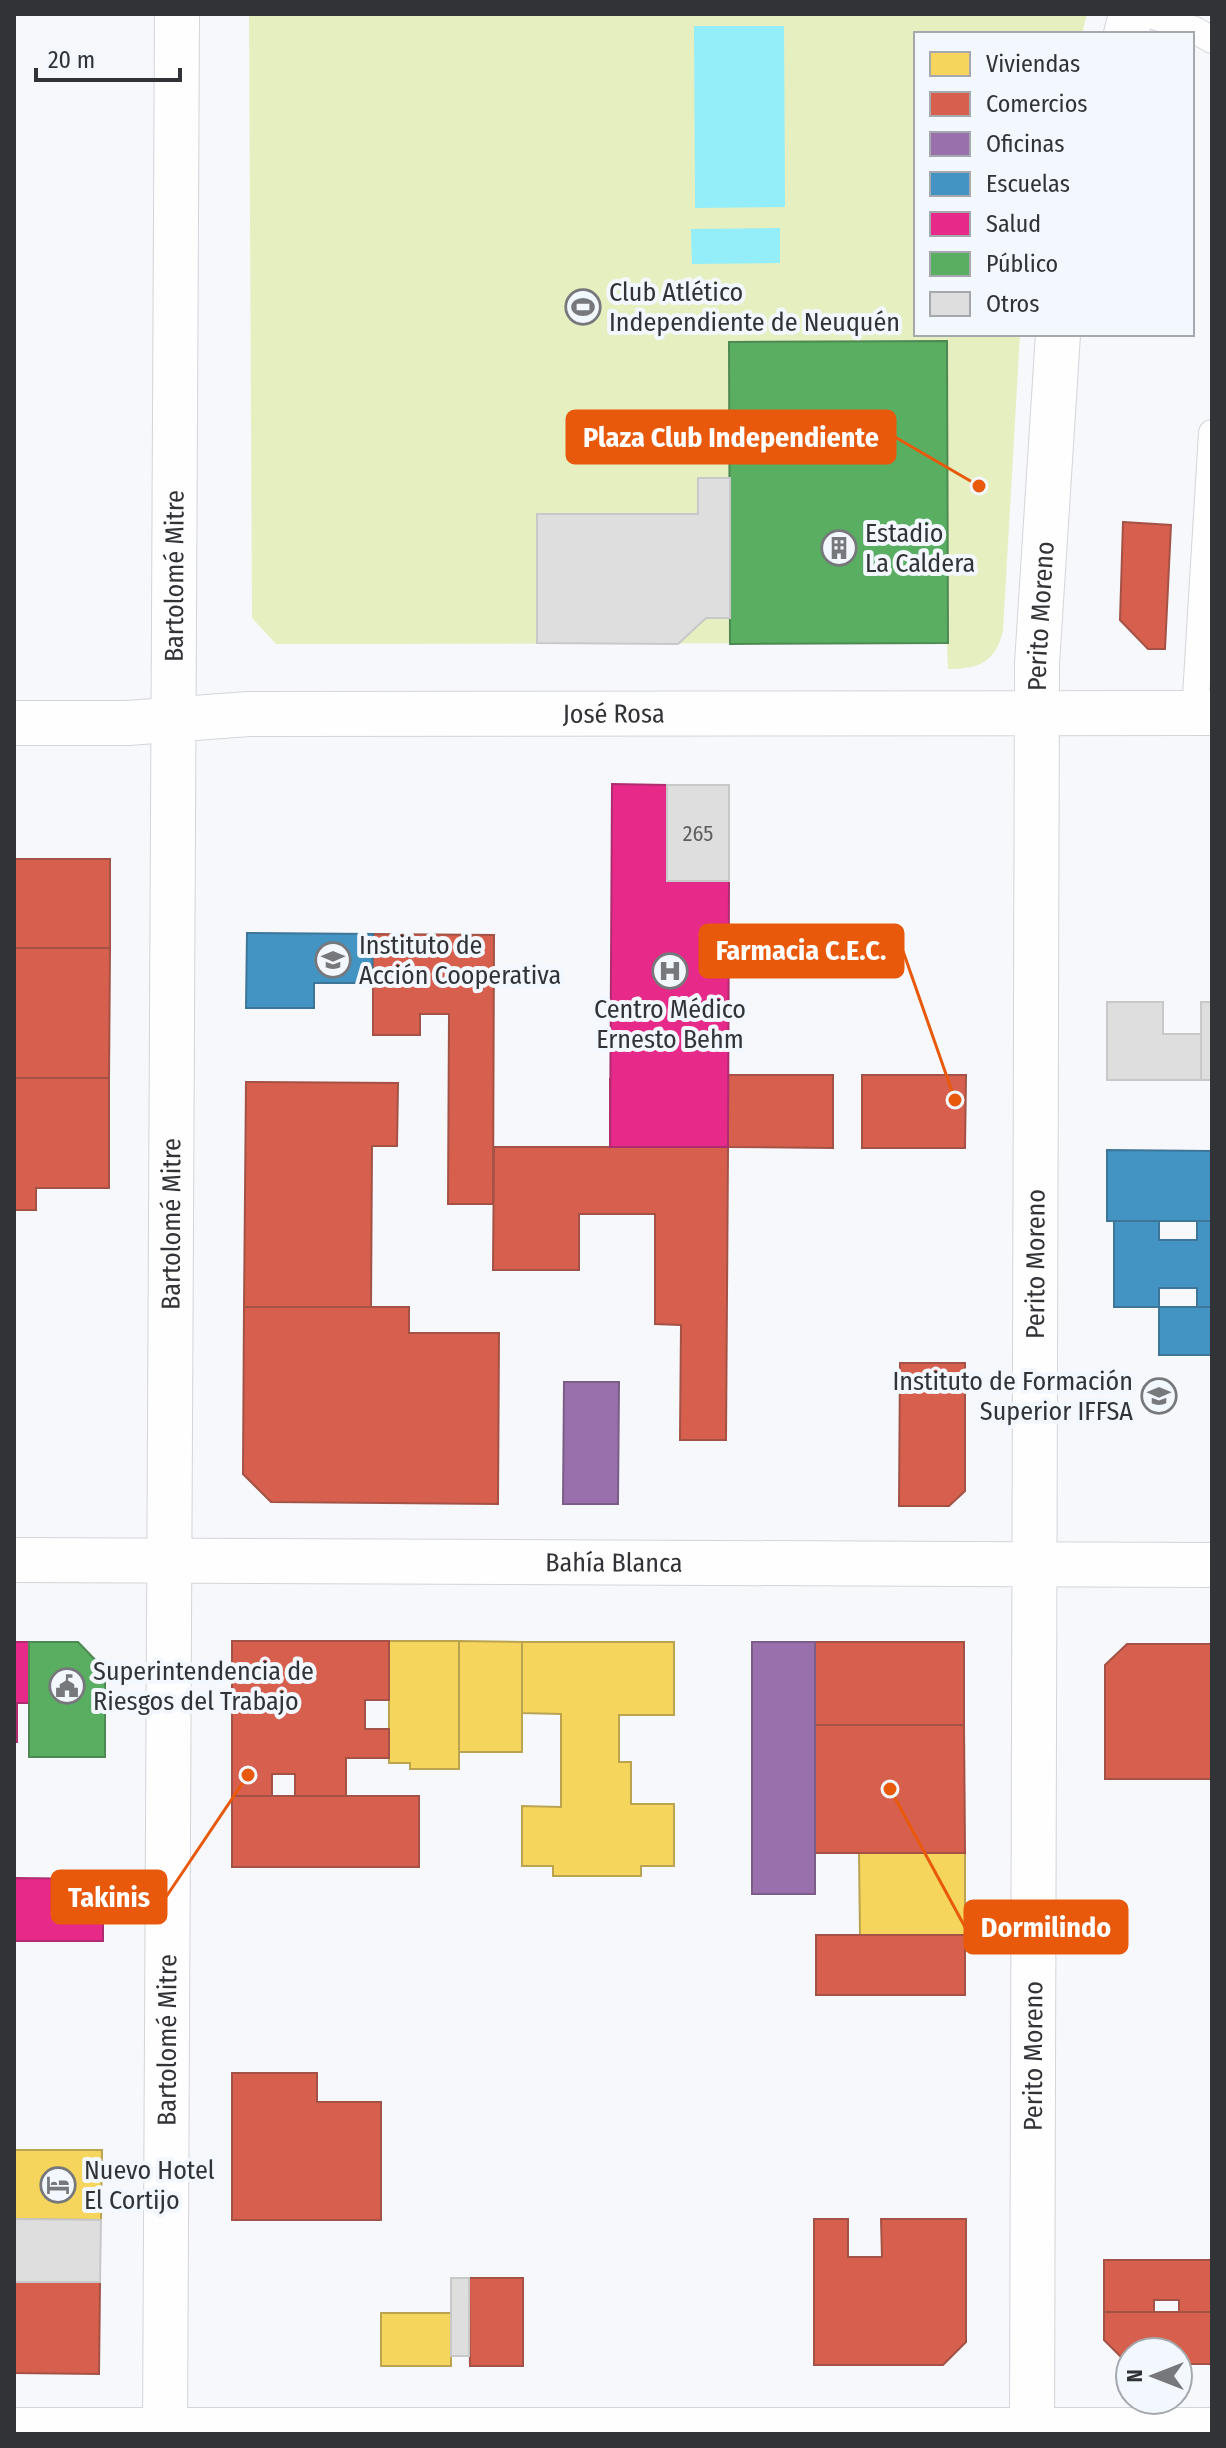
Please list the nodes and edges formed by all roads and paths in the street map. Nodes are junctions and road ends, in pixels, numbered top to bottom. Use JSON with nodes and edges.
{"nodes":[{"id":1,"x":177,"y":14,"type":"edge"},
{"id":2,"x":1148,"y":14,"type":"edge"},
{"id":3,"x":1212,"y":40,"type":"edge"},
{"id":4,"x":1058,"y":336,"type":"edge"},
{"id":5,"x":1212,"y":433,"type":"edge"},
{"id":6,"x":1204,"y":713,"type":"edge"},
{"id":7,"x":1037,"y":714,"type":"junction"},
{"id":8,"x":174,"y":719,"type":"junction"},
{"id":9,"x":14,"y":723,"type":"edge"},
{"id":10,"x":14,"y":1560,"type":"edge"},
{"id":11,"x":170,"y":1561,"type":"junction"},
{"id":12,"x":1034,"y":1565,"type":"junction"},
{"id":13,"x":1212,"y":1565,"type":"edge"},
{"id":14,"x":14,"y":2430,"type":"edge"},
{"id":15,"x":1212,"y":2430,"type":"edge"},
{"id":16,"x":1032,"y":2431,"type":"edge"},
{"id":17,"x":165,"y":2433,"type":"edge"}],
"edges":[{"from":1,"to":8,"type":"street","name":"Bartolomé Mitre"},
{"from":2,"to":3,"type":"lane"},
{"from":4,"to":7,"type":"street","name":"Perito Moreno"},
{"from":5,"to":6,"type":"lane"},
{"from":6,"to":7,"type":"street","name":"José Rosa"},
{"from":7,"to":8,"type":"street","name":"José Rosa"},
{"from":7,"to":12,"type":"street","name":"Perito Moreno"},
{"from":8,"to":9,"type":"street","name":"José Rosa"},
{"from":8,"to":11,"type":"street","name":"Bartolomé Mitre"},
{"from":10,"to":11,"type":"street","name":"Bahía Blanca"},
{"from":11,"to":12,"type":"street","name":"Bahía Blanca"},
{"from":11,"to":17,"type":"street","name":"Bartolomé Mitre"},
{"from":12,"to":13,"type":"street","name":"Bahía Blanca"},
{"from":12,"to":16,"type":"street","name":"Perito Moreno"},
{"from":14,"to":17,"type":"street"},
{"from":15,"to":16,"type":"street"},
{"from":16,"to":17,"type":"street"}]}
